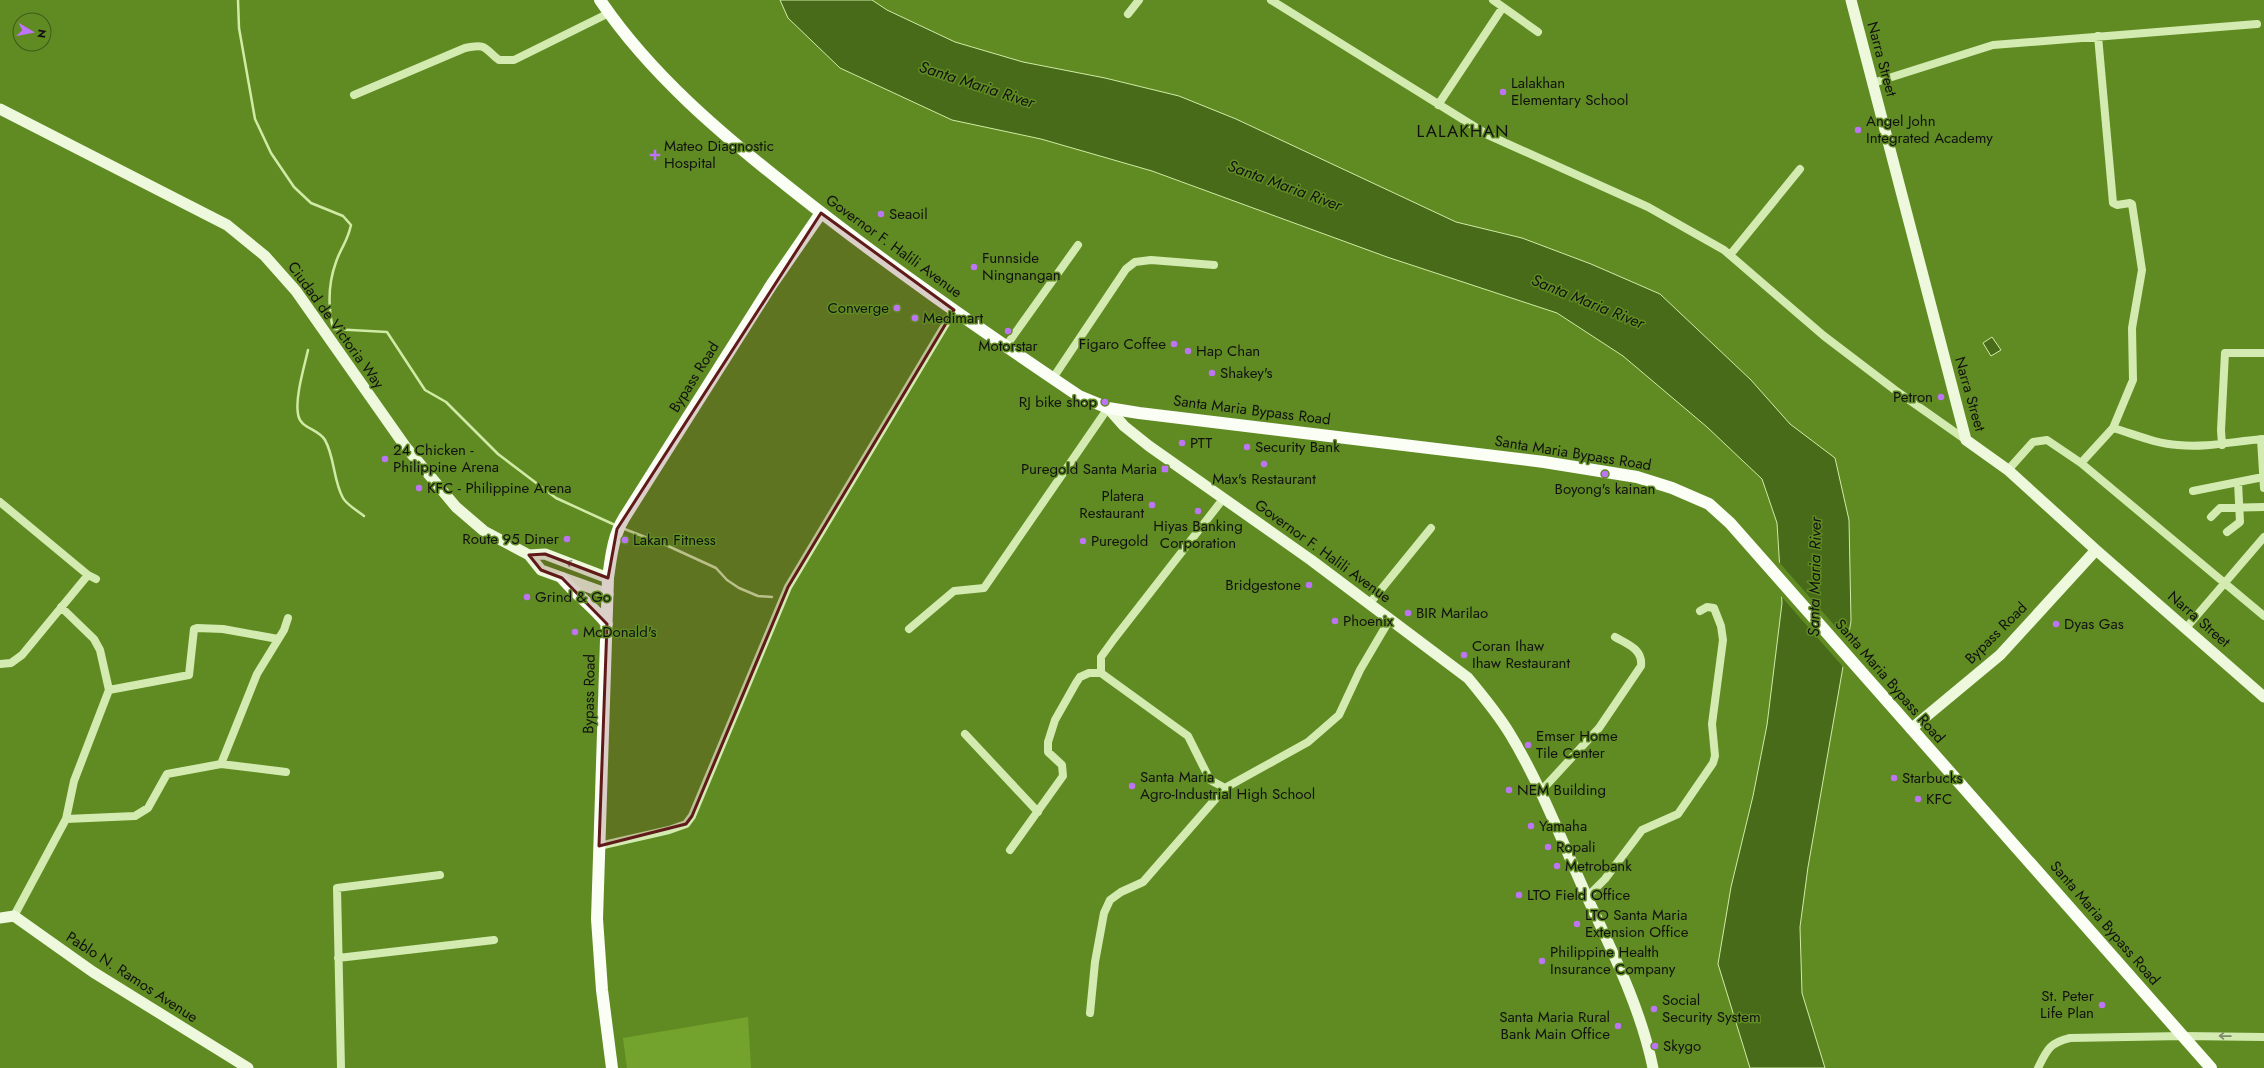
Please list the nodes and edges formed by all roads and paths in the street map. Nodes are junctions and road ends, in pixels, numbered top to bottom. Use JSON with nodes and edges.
{"nodes":[{"id":1,"x":600,"y":0,"type":"edge"},
{"id":2,"x":1139,"y":0,"type":"edge"},
{"id":3,"x":1271,"y":0,"type":"edge"},
{"id":4,"x":1493,"y":0,"type":"edge"},
{"id":5,"x":1851,"y":0,"type":"edge"},
{"id":6,"x":1503,"y":7,"type":"junction"},
{"id":7,"x":609,"y":13,"type":"junction"},
{"id":8,"x":1128,"y":14,"type":"dead end"},
{"id":9,"x":2257,"y":24,"type":"dead end"},
{"id":10,"x":1538,"y":32,"type":"dead end"},
{"id":11,"x":2098,"y":36,"type":"junction"},
{"id":12,"x":1873,"y":83,"type":"junction"},
{"id":13,"x":354,"y":95,"type":"dead end"},
{"id":14,"x":1438,"y":105,"type":"junction"},
{"id":15,"x":0,"y":109,"type":"edge"},
{"id":16,"x":1800,"y":169,"type":"dead end"},
{"id":17,"x":821,"y":213,"type":"junction"},
{"id":18,"x":1078,"y":245,"type":"dead end"},
{"id":19,"x":1730,"y":255,"type":"junction"},
{"id":20,"x":1214,"y":265,"type":"dead end"},
{"id":21,"x":954,"y":310,"type":"junction"},
{"id":22,"x":1006,"y":346,"type":"junction"},
{"id":23,"x":2264,"y":353,"type":"edge"},
{"id":24,"x":1053,"y":378,"type":"junction"},
{"id":25,"x":1108,"y":408,"type":"junction"},
{"id":26,"x":2113,"y":428,"type":"junction"},
{"id":27,"x":2262,"y":439,"type":"edge"},
{"id":28,"x":1966,"y":440,"type":"junction"},
{"id":29,"x":2222,"y":445,"type":"junction"},
{"id":30,"x":2081,"y":463,"type":"junction"},
{"id":31,"x":2008,"y":470,"type":"junction"},
{"id":32,"x":2263,"y":477,"type":"edge"},
{"id":33,"x":2238,"y":482,"type":"junction"},
{"id":34,"x":2264,"y":488,"type":"edge"},
{"id":35,"x":2193,"y":491,"type":"dead end"},
{"id":36,"x":1223,"y":499,"type":"junction"},
{"id":37,"x":0,"y":502,"type":"edge"},
{"id":38,"x":2264,"y":507,"type":"edge"},
{"id":39,"x":2239,"y":508,"type":"junction"},
{"id":40,"x":2211,"y":517,"type":"dead end"},
{"id":41,"x":1431,"y":528,"type":"dead end"},
{"id":42,"x":2227,"y":532,"type":"dead end"},
{"id":43,"x":2264,"y":537,"type":"edge"},
{"id":44,"x":2096,"y":550,"type":"junction"},
{"id":45,"x":529,"y":555,"type":"junction"},
{"id":46,"x":562,"y":578,"type":"junction"},
{"id":47,"x":608,"y":578,"type":"junction"},
{"id":48,"x":2225,"y":584,"type":"junction"},
{"id":49,"x":608,"y":594,"type":"junction"},
{"id":50,"x":1370,"y":603,"type":"junction"},
{"id":51,"x":61,"y":607,"type":"junction"},
{"id":52,"x":1700,"y":610,"type":"dead end"},
{"id":53,"x":2264,"y":616,"type":"edge"},
{"id":54,"x":288,"y":618,"type":"dead end"},
{"id":55,"x":1390,"y":619,"type":"junction"},
{"id":56,"x":607,"y":624,"type":"junction"},
{"id":57,"x":2186,"y":628,"type":"junction"},
{"id":58,"x":909,"y":629,"type":"dead end"},
{"id":59,"x":1615,"y":637,"type":"dead end"},
{"id":60,"x":278,"y":639,"type":"junction"},
{"id":61,"x":0,"y":664,"type":"edge"},
{"id":62,"x":1101,"y":673,"type":"junction"},
{"id":63,"x":109,"y":690,"type":"junction"},
{"id":64,"x":2264,"y":697,"type":"edge"},
{"id":65,"x":1912,"y":729,"type":"junction"},
{"id":66,"x":965,"y":734,"type":"dead end"},
{"id":67,"x":221,"y":764,"type":"junction"},
{"id":68,"x":286,"y":772,"type":"dead end"},
{"id":69,"x":1225,"y":788,"type":"junction"},
{"id":70,"x":1540,"y":792,"type":"junction"},
{"id":71,"x":1038,"y":812,"type":"junction"},
{"id":72,"x":66,"y":819,"type":"junction"},
{"id":73,"x":599,"y":846,"type":"junction"},
{"id":74,"x":1010,"y":850,"type":"dead end"},
{"id":75,"x":440,"y":875,"type":"dead end"},
{"id":76,"x":1587,"y":897,"type":"junction"},
{"id":77,"x":14,"y":916,"type":"junction"},
{"id":78,"x":0,"y":918,"type":"edge"},
{"id":79,"x":494,"y":940,"type":"dead end"},
{"id":80,"x":338,"y":958,"type":"junction"},
{"id":81,"x":1090,"y":1013,"type":"dead end"},
{"id":82,"x":2183,"y":1036,"type":"junction"},
{"id":83,"x":2264,"y":1037,"type":"edge"},
{"id":84,"x":248,"y":1068,"type":"edge"},
{"id":85,"x":341,"y":1068,"type":"edge"},
{"id":86,"x":612,"y":1068,"type":"edge"},
{"id":87,"x":1654,"y":1068,"type":"edge"},
{"id":88,"x":2038,"y":1068,"type":"edge"},
{"id":89,"x":2211,"y":1068,"type":"edge"}],
"edges":[{"from":1,"to":7,"type":"main road","name":"Governor F. Halili Avenue"},
{"from":2,"to":8,"type":"street"},
{"from":3,"to":14,"type":"street"},
{"from":4,"to":6,"type":"street"},
{"from":5,"to":12,"type":"main road","name":"Narra Street"},
{"from":6,"to":10,"type":"street"},
{"from":6,"to":14,"type":"street"},
{"from":7,"to":13,"type":"street"},
{"from":7,"to":17,"type":"main road","name":"Governor F. Halili Avenue"},
{"from":9,"to":11,"type":"street"},
{"from":11,"to":12,"type":"street"},
{"from":11,"to":26,"type":"street"},
{"from":12,"to":28,"type":"main road","name":"Narra Street"},
{"from":14,"to":19,"type":"street"},
{"from":15,"to":45,"type":"main road","name":"Ciudad de Victoria Way"},
{"from":16,"to":19,"type":"street"},
{"from":17,"to":21,"type":"main road","name":"Governor F. Halili Avenue"},
{"from":17,"to":47,"type":"main road","name":"Bypass Road"},
{"from":18,"to":22,"type":"street"},
{"from":19,"to":28,"type":"street"},
{"from":20,"to":24,"type":"street"},
{"from":21,"to":22,"type":"main road","name":"Governor F. Halili Avenue"},
{"from":21,"to":73,"type":"street"},
{"from":22,"to":24,"type":"main road","name":"Governor F. Halili Avenue"},
{"from":23,"to":29,"type":"street"},
{"from":24,"to":25,"type":"main road","name":"Governor F. Halili Avenue"},
{"from":25,"to":36,"type":"main road","name":"Governor F. Halili Avenue"},
{"from":25,"to":58,"type":"street"},
{"from":25,"to":65,"type":"main road","name":"Santa Maria Bypass Road"},
{"from":26,"to":29,"type":"street"},
{"from":26,"to":30,"type":"street"},
{"from":27,"to":29,"type":"street"},
{"from":27,"to":32,"type":"street"},
{"from":28,"to":31,"type":"main road","name":"Narra Street"},
{"from":30,"to":31,"type":"street"},
{"from":30,"to":48,"type":"street"},
{"from":31,"to":44,"type":"main road","name":"Narra Street"},
{"from":32,"to":33,"type":"street"},
{"from":32,"to":34,"type":"street"},
{"from":33,"to":35,"type":"street"},
{"from":33,"to":39,"type":"street"},
{"from":36,"to":50,"type":"main road","name":"Governor F. Halili Avenue"},
{"from":36,"to":62,"type":"street"},
{"from":37,"to":51,"type":"street"},
{"from":38,"to":39,"type":"street"},
{"from":39,"to":40,"type":"street"},
{"from":39,"to":42,"type":"street"},
{"from":41,"to":50,"type":"street"},
{"from":43,"to":48,"type":"street"},
{"from":44,"to":57,"type":"main road","name":"Narra Street"},
{"from":44,"to":65,"type":"main road","name":"Bypass Road"},
{"from":45,"to":46,"type":"main road","name":"Ciudad de Victoria Way"},
{"from":47,"to":45,"type":"main road","name":"Ciudad de Victoria Way","one_way":true},
{"from":46,"to":49,"type":"main road","name":"Ciudad de Victoria Way"},
{"from":46,"to":56,"type":"main road"},
{"from":47,"to":49,"type":"main road","name":"Bypass Road"},
{"from":48,"to":53,"type":"street"},
{"from":48,"to":57,"type":"street"},
{"from":49,"to":56,"type":"main road","name":"Bypass Road"},
{"from":50,"to":55,"type":"main road","name":"Governor F. Halili Avenue"},
{"from":51,"to":61,"type":"street"},
{"from":51,"to":63,"type":"street"},
{"from":52,"to":76,"type":"street"},
{"from":54,"to":60,"type":"street"},
{"from":55,"to":69,"type":"street"},
{"from":55,"to":70,"type":"main road","name":"Governor F. Halili Avenue"},
{"from":56,"to":73,"type":"main road","name":"Bypass Road"},
{"from":57,"to":64,"type":"main road","name":"Narra Street"},
{"from":59,"to":70,"type":"street"},
{"from":60,"to":63,"type":"street"},
{"from":60,"to":67,"type":"street"},
{"from":62,"to":69,"type":"street"},
{"from":62,"to":71,"type":"street"},
{"from":63,"to":72,"type":"street"},
{"from":65,"to":82,"type":"main road","name":"Santa Maria Bypass Road"},
{"from":66,"to":71,"type":"street"},
{"from":67,"to":68,"type":"street"},
{"from":67,"to":72,"type":"street"},
{"from":69,"to":81,"type":"street"},
{"from":70,"to":76,"type":"main road","name":"Governor F. Halili Avenue"},
{"from":71,"to":74,"type":"street"},
{"from":72,"to":77,"type":"street"},
{"from":73,"to":86,"type":"main road","name":"Bypass Road"},
{"from":75,"to":80,"type":"street"},
{"from":76,"to":87,"type":"main road","name":"Governor F. Halili Avenue"},
{"from":77,"to":78,"type":"main road"},
{"from":77,"to":84,"type":"main road","name":"Pablo N. Ramos Avenue"},
{"from":79,"to":80,"type":"street"},
{"from":80,"to":85,"type":"street"},
{"from":83,"to":82,"type":"street","one_way":true},
{"from":82,"to":88,"type":"street"},
{"from":82,"to":89,"type":"main road","name":"Santa Maria Bypass Road"}]}
